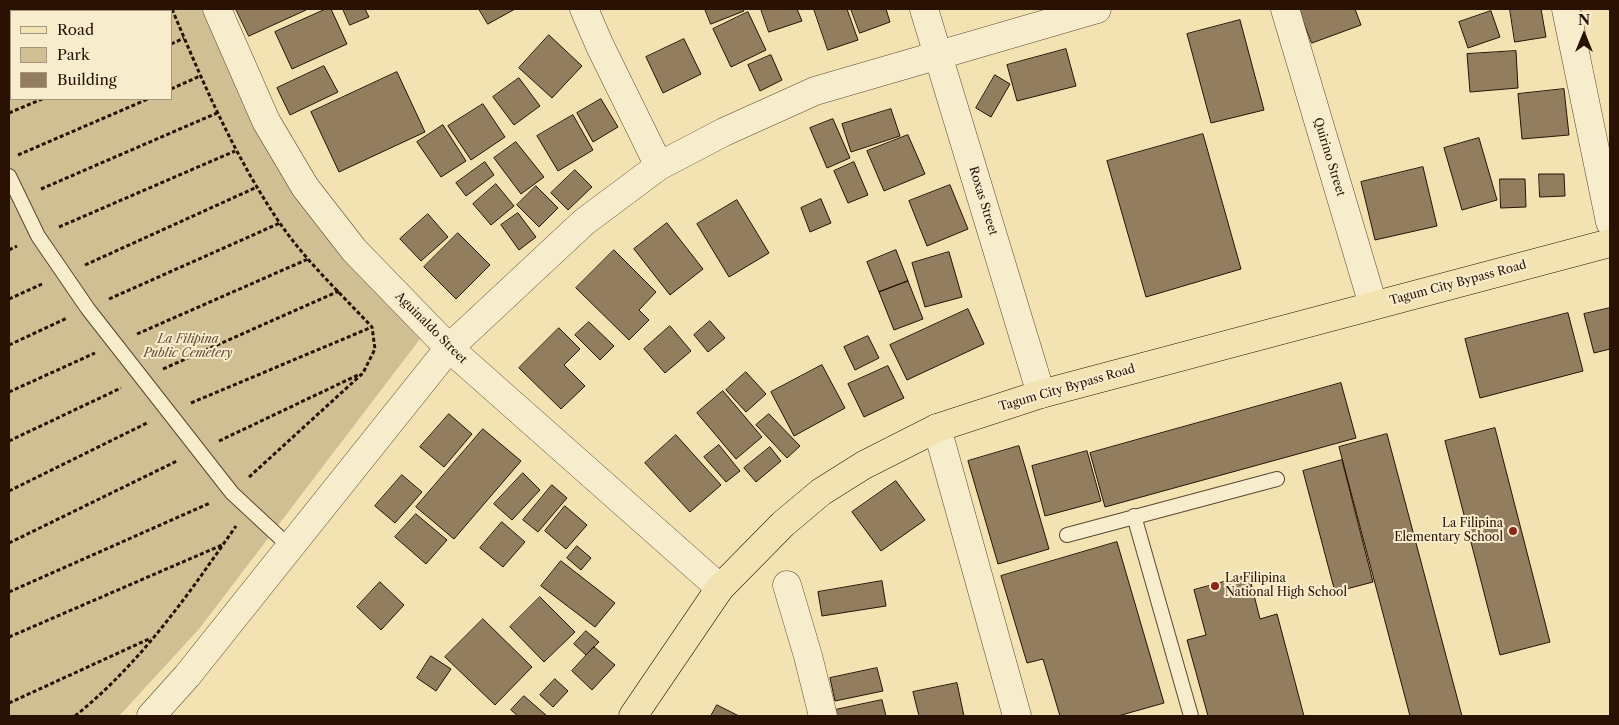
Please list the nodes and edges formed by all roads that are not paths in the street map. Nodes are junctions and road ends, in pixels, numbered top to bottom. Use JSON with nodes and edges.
{"nodes":[{"id":1,"x":217,"y":9,"type":"edge"},
{"id":2,"x":584,"y":9,"type":"edge"},
{"id":3,"x":924,"y":9,"type":"edge"},
{"id":4,"x":1097,"y":9,"type":"edge"},
{"id":5,"x":1285,"y":9,"type":"edge"},
{"id":6,"x":1566,"y":9,"type":"edge"},
{"id":7,"x":939,"y":55,"type":"junction"},
{"id":8,"x":659,"y":166,"type":"junction"},
{"id":9,"x":9,"y":176,"type":"edge"},
{"id":10,"x":1610,"y":222,"type":"edge"},
{"id":11,"x":1610,"y":243,"type":"edge"},
{"id":12,"x":1373,"y":305,"type":"junction"},
{"id":13,"x":449,"y":348,"type":"junction"},
{"id":14,"x":1041,"y":394,"type":"junction"},
{"id":15,"x":937,"y":428,"type":"junction"},
{"id":16,"x":1277,"y":479,"type":"dead end"},
{"id":17,"x":1134,"y":516,"type":"junction"},
{"id":18,"x":1067,"y":535,"type":"dead end"},
{"id":19,"x":290,"y":547,"type":"junction"},
{"id":20,"x":786,"y":585,"type":"dead end"},
{"id":21,"x":720,"y":588,"type":"junction"},
{"id":22,"x":152,"y":716,"type":"edge"},
{"id":23,"x":633,"y":716,"type":"edge"},
{"id":24,"x":823,"y":716,"type":"edge"},
{"id":25,"x":1017,"y":716,"type":"edge"},
{"id":26,"x":1191,"y":716,"type":"edge"}],
"edges":[{"from":1,"to":13,"type":"street","name":"Aguinaldo Street"},
{"from":2,"to":8,"type":"street"},
{"from":3,"to":7,"type":"street","name":"Roxas Street"},
{"from":4,"to":7,"type":"street"},
{"from":5,"to":12,"type":"street","name":"Quirino Street"},
{"from":6,"to":10,"type":"street"},
{"from":7,"to":8,"type":"street"},
{"from":7,"to":14,"type":"street","name":"Roxas Street"},
{"from":8,"to":13,"type":"street"},
{"from":9,"to":19,"type":"lane"},
{"from":11,"to":12,"type":"main road","name":"Tagum City Bypass Road"},
{"from":12,"to":14,"type":"main road","name":"Tagum City Bypass Road"},
{"from":13,"to":19,"type":"street"},
{"from":13,"to":21,"type":"street","name":"Aguinaldo Street"},
{"from":14,"to":15,"type":"main road","name":"Tagum City Bypass Road"},
{"from":15,"to":21,"type":"main road","name":"Tagum City Bypass Road"},
{"from":15,"to":25,"type":"street"},
{"from":16,"to":17,"type":"lane"},
{"from":17,"to":18,"type":"lane"},
{"from":17,"to":26,"type":"lane"},
{"from":19,"to":22,"type":"street"},
{"from":20,"to":24,"type":"street"},
{"from":21,"to":23,"type":"main road","name":"Tagum City Bypass Road"}]}
